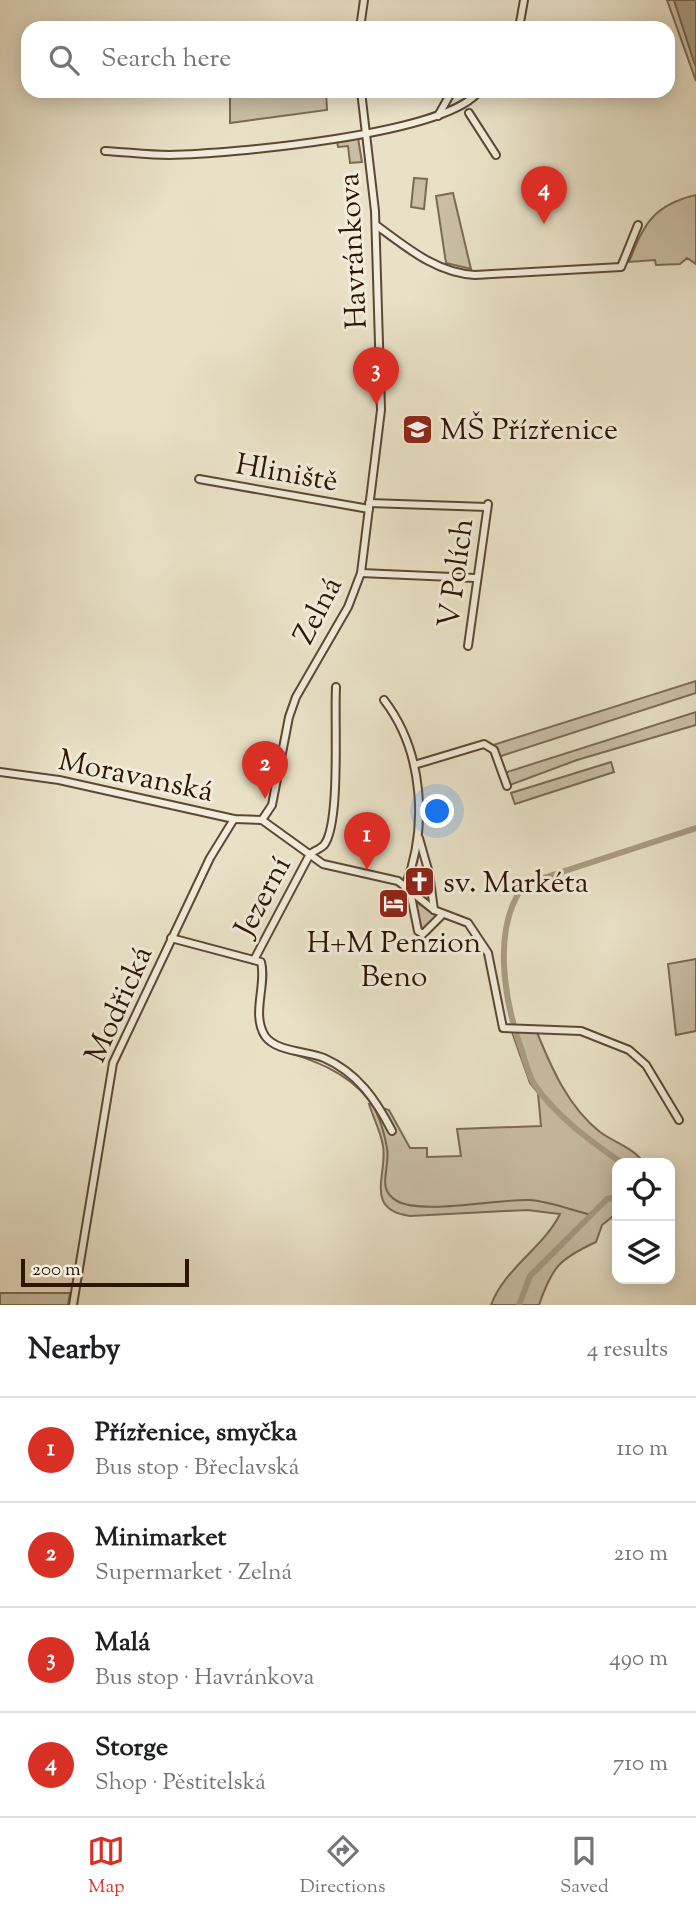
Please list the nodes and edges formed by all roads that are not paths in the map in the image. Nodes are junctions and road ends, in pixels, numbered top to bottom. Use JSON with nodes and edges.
{"nodes":[{"id":1,"x":364,"y":0,"type":"edge"},
{"id":2,"x":524,"y":0,"type":"edge"},
{"id":3,"x":361,"y":21,"type":"edge"},
{"id":4,"x":520,"y":21,"type":"edge"},
{"id":5,"x":362,"y":98,"type":"edge"},
{"id":6,"x":448,"y":98,"type":"edge"},
{"id":7,"x":474,"y":98,"type":"edge"},
{"id":8,"x":467,"y":109,"type":"junction"},
{"id":9,"x":438,"y":116,"type":"junction"},
{"id":10,"x":367,"y":134,"type":"junction"},
{"id":11,"x":105,"y":150,"type":"dead end"},
{"id":12,"x":496,"y":155,"type":"dead end"},
{"id":13,"x":376,"y":225,"type":"junction"},
{"id":14,"x":639,"y":225,"type":"dead end"},
{"id":15,"x":381,"y":410,"type":"joint"},
{"id":16,"x":198,"y":480,"type":"dead end"},
{"id":17,"x":369,"y":506,"type":"junction"},
{"id":18,"x":361,"y":573,"type":"junction"},
{"id":19,"x":475,"y":578,"type":"junction"},
{"id":20,"x":468,"y":646,"type":"dead end"},
{"id":21,"x":335,"y":687,"type":"dead end"},
{"id":22,"x":384,"y":700,"type":"dead end"},
{"id":23,"x":414,"y":765,"type":"junction"},
{"id":24,"x":0,"y":772,"type":"edge"},
{"id":25,"x":507,"y":786,"type":"dead end"},
{"id":26,"x":234,"y":819,"type":"junction"},
{"id":27,"x":262,"y":820,"type":"junction"},
{"id":28,"x":419,"y":836,"type":"junction"},
{"id":29,"x":310,"y":854,"type":"junction"},
{"id":30,"x":410,"y":873,"type":"junction"},
{"id":31,"x":429,"y":873,"type":"junction"},
{"id":32,"x":408,"y":889,"type":"junction"},
{"id":33,"x":433,"y":910,"type":"junction"},
{"id":34,"x":442,"y":915,"type":"junction"},
{"id":35,"x":171,"y":938,"type":"junction"},
{"id":36,"x":254,"y":960,"type":"junction"},
{"id":37,"x":679,"y":1120,"type":"dead end"},
{"id":38,"x":392,"y":1131,"type":"dead end"},
{"id":39,"x":73,"y":1305,"type":"edge"}],
"edges":[{"from":1,"to":3,"type":"street"},
{"from":2,"to":4,"type":"street"},
{"from":5,"to":10,"type":"street","name":"Havránkova"},
{"from":6,"to":9,"type":"street"},
{"from":7,"to":8,"type":"street"},
{"from":8,"to":9,"type":"street"},
{"from":8,"to":12,"type":"street"},
{"from":9,"to":10,"type":"street"},
{"from":10,"to":11,"type":"street"},
{"from":10,"to":13,"type":"street","name":"Havránkova"},
{"from":13,"to":14,"type":"street"},
{"from":13,"to":15,"type":"street","name":"Havránkova"},
{"from":15,"to":17,"type":"street","name":"Zelná"},
{"from":16,"to":17,"type":"street","name":"Hliniště"},
{"from":17,"to":18,"type":"street","name":"Zelná"},
{"from":17,"to":19,"type":"street","name":"V Polích"},
{"from":18,"to":19,"type":"street"},
{"from":18,"to":27,"type":"street","name":"Zelná"},
{"from":19,"to":20,"type":"street","name":"V Polích"},
{"from":21,"to":29,"type":"street","name":"Jezerní"},
{"from":22,"to":23,"type":"street"},
{"from":23,"to":25,"type":"street"},
{"from":23,"to":28,"type":"street"},
{"from":24,"to":26,"type":"street","name":"Moravanská"},
{"from":26,"to":27,"type":"street","name":"Moravanská"},
{"from":26,"to":35,"type":"street","name":"Modřická"},
{"from":27,"to":29,"type":"street"},
{"from":28,"to":30,"type":"street"},
{"from":28,"to":31,"type":"street"},
{"from":29,"to":32,"type":"street"},
{"from":29,"to":36,"type":"street","name":"Jezerní"},
{"from":30,"to":31,"type":"street"},
{"from":30,"to":32,"type":"street"},
{"from":31,"to":33,"type":"street"},
{"from":32,"to":33,"type":"street"},
{"from":32,"to":34,"type":"street"},
{"from":33,"to":34,"type":"street"},
{"from":34,"to":37,"type":"street"},
{"from":35,"to":36,"type":"street","name":"Jezerní"},
{"from":35,"to":39,"type":"street","name":"Modřická"},
{"from":36,"to":38,"type":"street","name":"Jezerní"}]}
